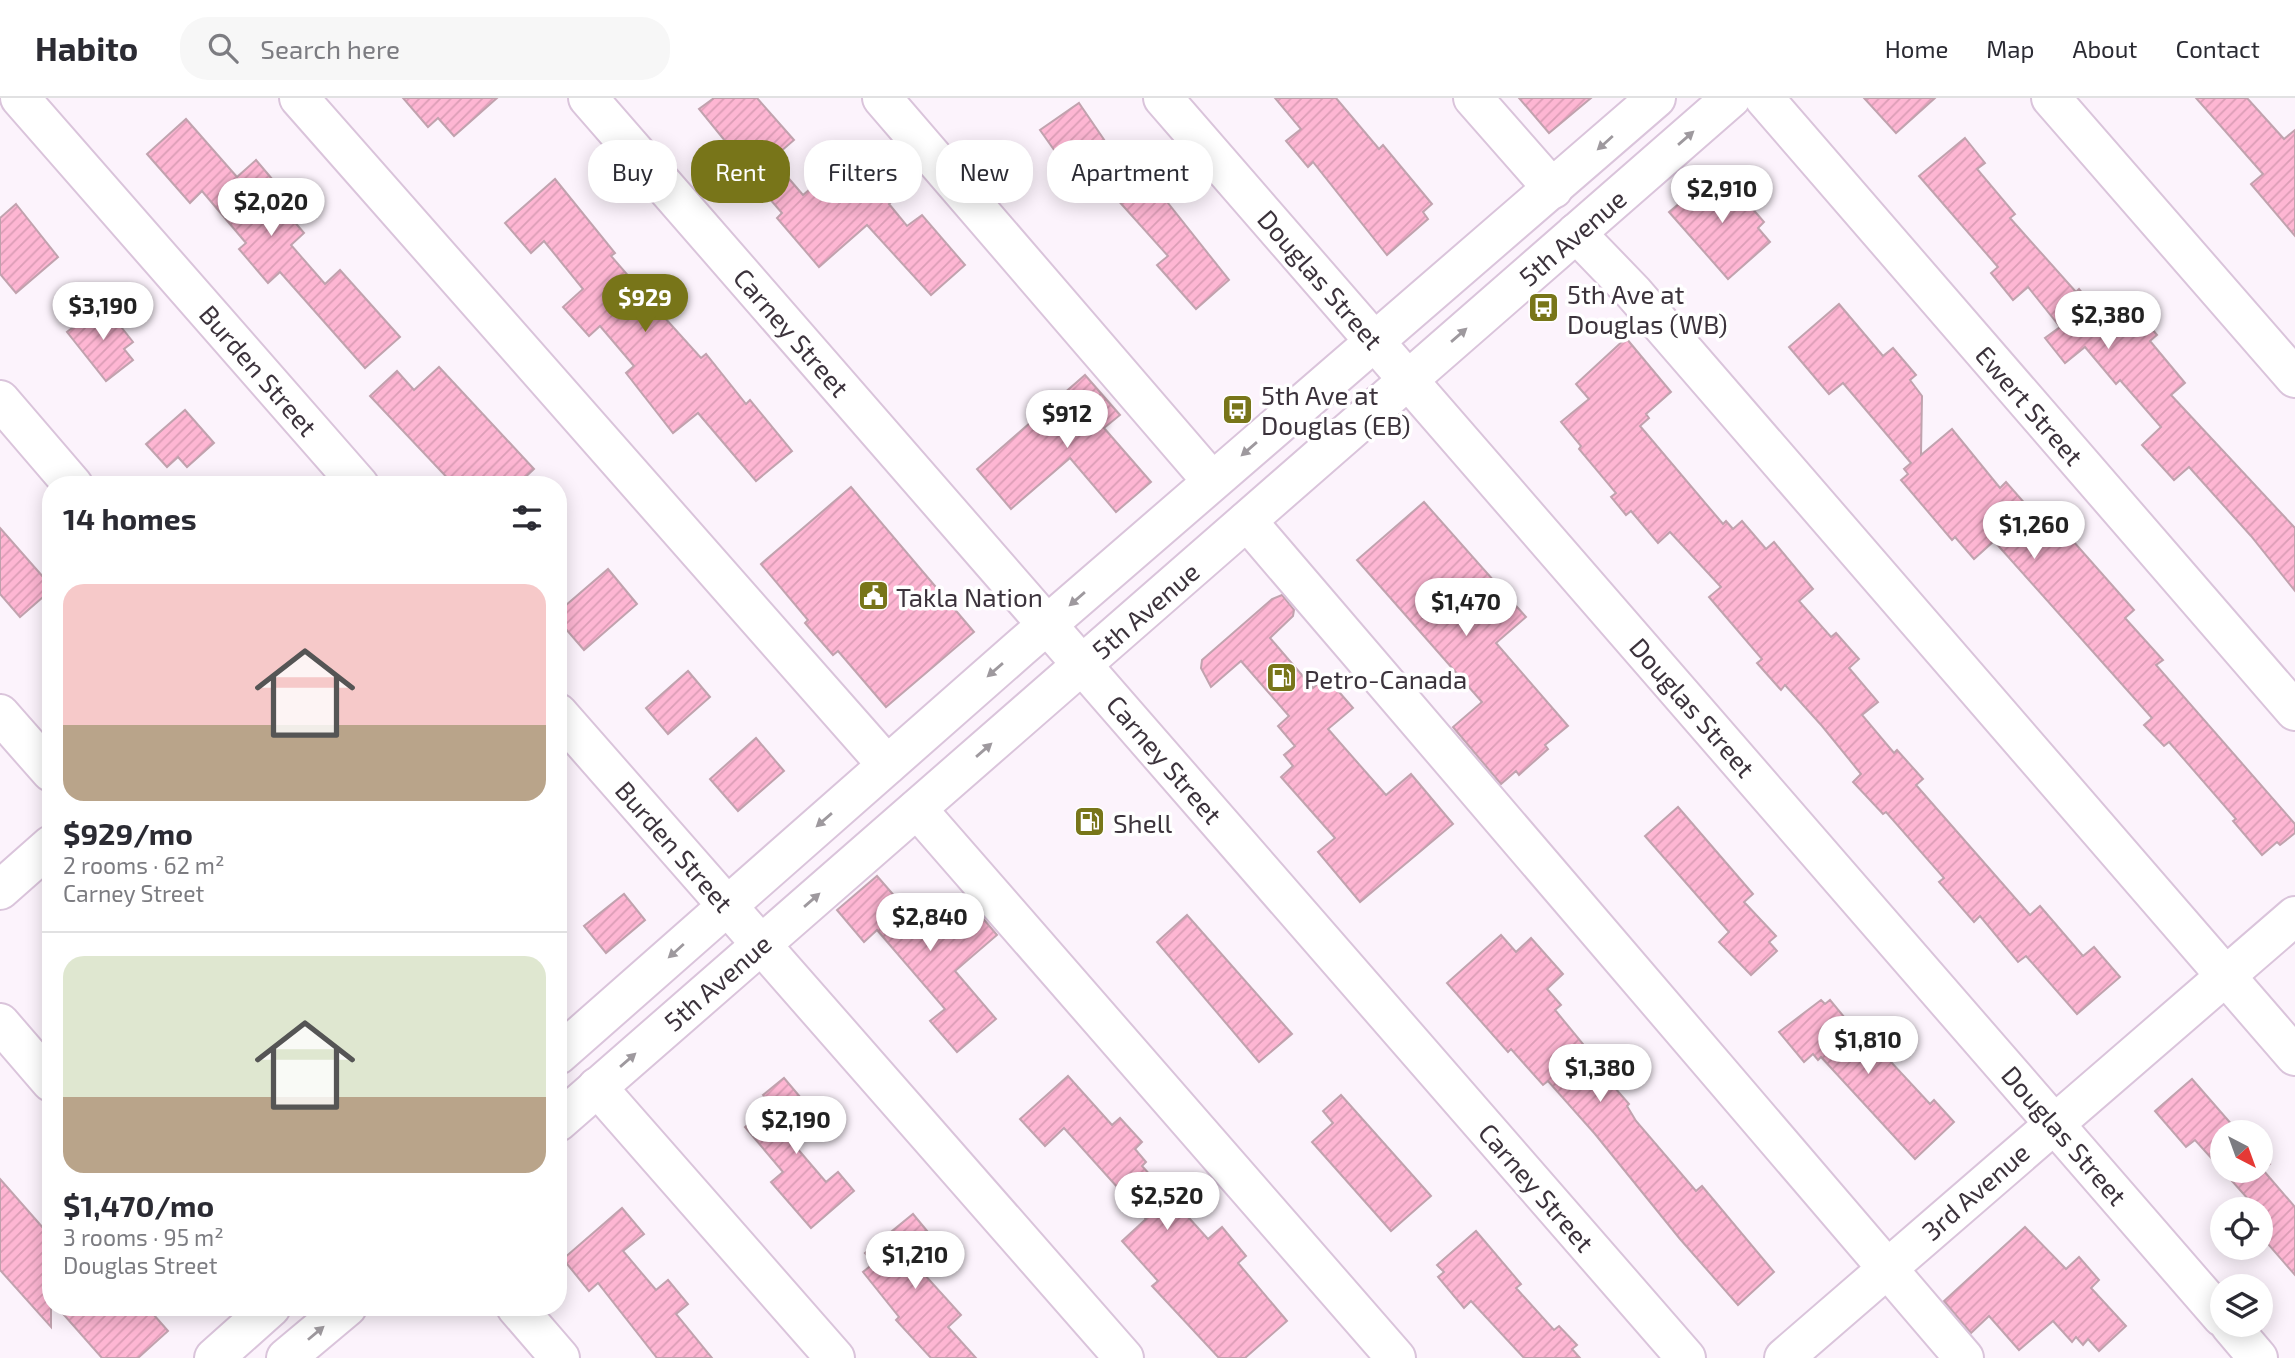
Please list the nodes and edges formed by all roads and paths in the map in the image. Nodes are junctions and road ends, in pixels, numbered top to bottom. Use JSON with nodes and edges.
{"nodes":[{"id":1,"x":20,"y":98,"type":"edge"},
{"id":2,"x":299,"y":98,"type":"edge"},
{"id":3,"x":588,"y":98,"type":"edge"},
{"id":4,"x":882,"y":98,"type":"edge"},
{"id":5,"x":1163,"y":98,"type":"edge"},
{"id":6,"x":1473,"y":98,"type":"edge"},
{"id":7,"x":1656,"y":98,"type":"edge"},
{"id":8,"x":1731,"y":98,"type":"edge"},
{"id":9,"x":1764,"y":98,"type":"edge"},
{"id":10,"x":2051,"y":98,"type":"edge"},
{"id":11,"x":1553,"y":189,"type":"junction"},
{"id":12,"x":1576,"y":233,"type":"junction"},
{"id":13,"x":1374,"y":340,"type":"junction"},
{"id":14,"x":2295,"y":378,"type":"edge"},
{"id":15,"x":1408,"y":380,"type":"junction"},
{"id":16,"x":0,"y":400,"type":"edge"},
{"id":17,"x":64,"y":476,"type":"edge"},
{"id":18,"x":351,"y":476,"type":"edge"},
{"id":19,"x":1212,"y":481,"type":"junction"},
{"id":20,"x":1247,"y":521,"type":"junction"},
{"id":21,"x":1046,"y":625,"type":"junction"},
{"id":22,"x":1082,"y":664,"type":"junction"},
{"id":23,"x":2295,"y":711,"type":"edge"},
{"id":24,"x":0,"y":714,"type":"edge"},
{"id":25,"x":567,"y":723,"type":"edge"},
{"id":26,"x":42,"y":762,"type":"edge"},
{"id":27,"x":887,"y":765,"type":"junction"},
{"id":28,"x":917,"y":809,"type":"junction"},
{"id":29,"x":42,"y":853,"type":"edge"},
{"id":30,"x":0,"y":890,"type":"edge"},
{"id":31,"x":727,"y":905,"type":"junction"},
{"id":32,"x":2295,"y":916,"type":"edge"},
{"id":33,"x":761,"y":945,"type":"junction"},
{"id":34,"x":2224,"y":976,"type":"junction"},
{"id":35,"x":0,"y":1023,"type":"edge"},
{"id":36,"x":567,"y":1043,"type":"edge"},
{"id":37,"x":2295,"y":1056,"type":"edge"},
{"id":38,"x":42,"y":1072,"type":"edge"},
{"id":39,"x":597,"y":1087,"type":"junction"},
{"id":40,"x":567,"y":1114,"type":"edge"},
{"id":41,"x":2054,"y":1123,"type":"junction"},
{"id":42,"x":1887,"y":1269,"type":"junction"},
{"id":43,"x":2210,"y":1303,"type":"edge"},
{"id":44,"x":254,"y":1316,"type":"edge"},
{"id":45,"x":336,"y":1316,"type":"edge"},
{"id":46,"x":524,"y":1316,"type":"edge"},
{"id":47,"x":2241,"y":1337,"type":"edge"},
{"id":48,"x":214,"y":1358,"type":"edge"},
{"id":49,"x":288,"y":1358,"type":"edge"},
{"id":50,"x":560,"y":1358,"type":"edge"},
{"id":51,"x":835,"y":1358,"type":"edge"},
{"id":52,"x":1124,"y":1358,"type":"edge"},
{"id":53,"x":1396,"y":1358,"type":"edge"},
{"id":54,"x":1686,"y":1358,"type":"edge"},
{"id":55,"x":1784,"y":1358,"type":"edge"},
{"id":56,"x":1965,"y":1358,"type":"edge"},
{"id":57,"x":2259,"y":1358,"type":"edge"}],
"edges":[{"from":1,"to":18,"type":"street","name":"Burden Street"},
{"from":2,"to":27,"type":"street"},
{"from":3,"to":21,"type":"street","name":"Carney Street"},
{"from":4,"to":19,"type":"street"},
{"from":5,"to":13,"type":"street","name":"Douglas Street"},
{"from":6,"to":11,"type":"street"},
{"from":7,"to":11,"type":"street","name":"5th Avenue","one_way":true},
{"from":12,"to":8,"type":"street","name":"5th Avenue","one_way":true},
{"from":9,"to":23,"type":"street","name":"Ewert Street"},
{"from":10,"to":14,"type":"street"},
{"from":11,"to":13,"type":"street","name":"5th Avenue"},
{"from":15,"to":12,"type":"street","name":"5th Avenue","one_way":true},
{"from":12,"to":34,"type":"street"},
{"from":13,"to":15,"type":"street","name":"Douglas Street"},
{"from":13,"to":19,"type":"street","name":"5th Avenue","one_way":true},
{"from":15,"to":20,"type":"street","name":"5th Avenue"},
{"from":15,"to":41,"type":"street","name":"Douglas Street"},
{"from":16,"to":17,"type":"street"},
{"from":19,"to":21,"type":"street","name":"5th Avenue","one_way":true},
{"from":20,"to":22,"type":"street","name":"5th Avenue"},
{"from":20,"to":42,"type":"street"},
{"from":21,"to":22,"type":"street","name":"Carney Street"},
{"from":21,"to":27,"type":"street","name":"5th Avenue","one_way":true},
{"from":28,"to":22,"type":"street","name":"5th Avenue","one_way":true},
{"from":22,"to":54,"type":"street","name":"Carney Street"},
{"from":24,"to":26,"type":"street"},
{"from":25,"to":31,"type":"street","name":"Burden Street"},
{"from":27,"to":31,"type":"street","name":"5th Avenue","one_way":true},
{"from":33,"to":28,"type":"street","name":"5th Avenue","one_way":true},
{"from":28,"to":53,"type":"street"},
{"from":29,"to":30,"type":"street"},
{"from":31,"to":33,"type":"street","name":"Burden Street"},
{"from":31,"to":36,"type":"street","name":"5th Avenue","one_way":true},
{"from":32,"to":34,"type":"street","name":"3rd Avenue"},
{"from":39,"to":33,"type":"street","name":"5th Avenue","one_way":true},
{"from":33,"to":52,"type":"street","name":"Burden Street"},
{"from":34,"to":37,"type":"street"},
{"from":34,"to":41,"type":"street","name":"3rd Avenue"},
{"from":35,"to":38,"type":"street"},
{"from":39,"to":40,"type":"street","name":"5th Avenue"},
{"from":39,"to":51,"type":"street"},
{"from":41,"to":42,"type":"street","name":"3rd Avenue"},
{"from":41,"to":43,"type":"street","name":"Douglas Street"},
{"from":42,"to":55,"type":"street","name":"3rd Avenue"},
{"from":42,"to":56,"type":"street"},
{"from":44,"to":48,"type":"street"},
{"from":49,"to":45,"type":"street","one_way":true},
{"from":46,"to":50,"type":"street"},
{"from":47,"to":57,"type":"street"}]}
